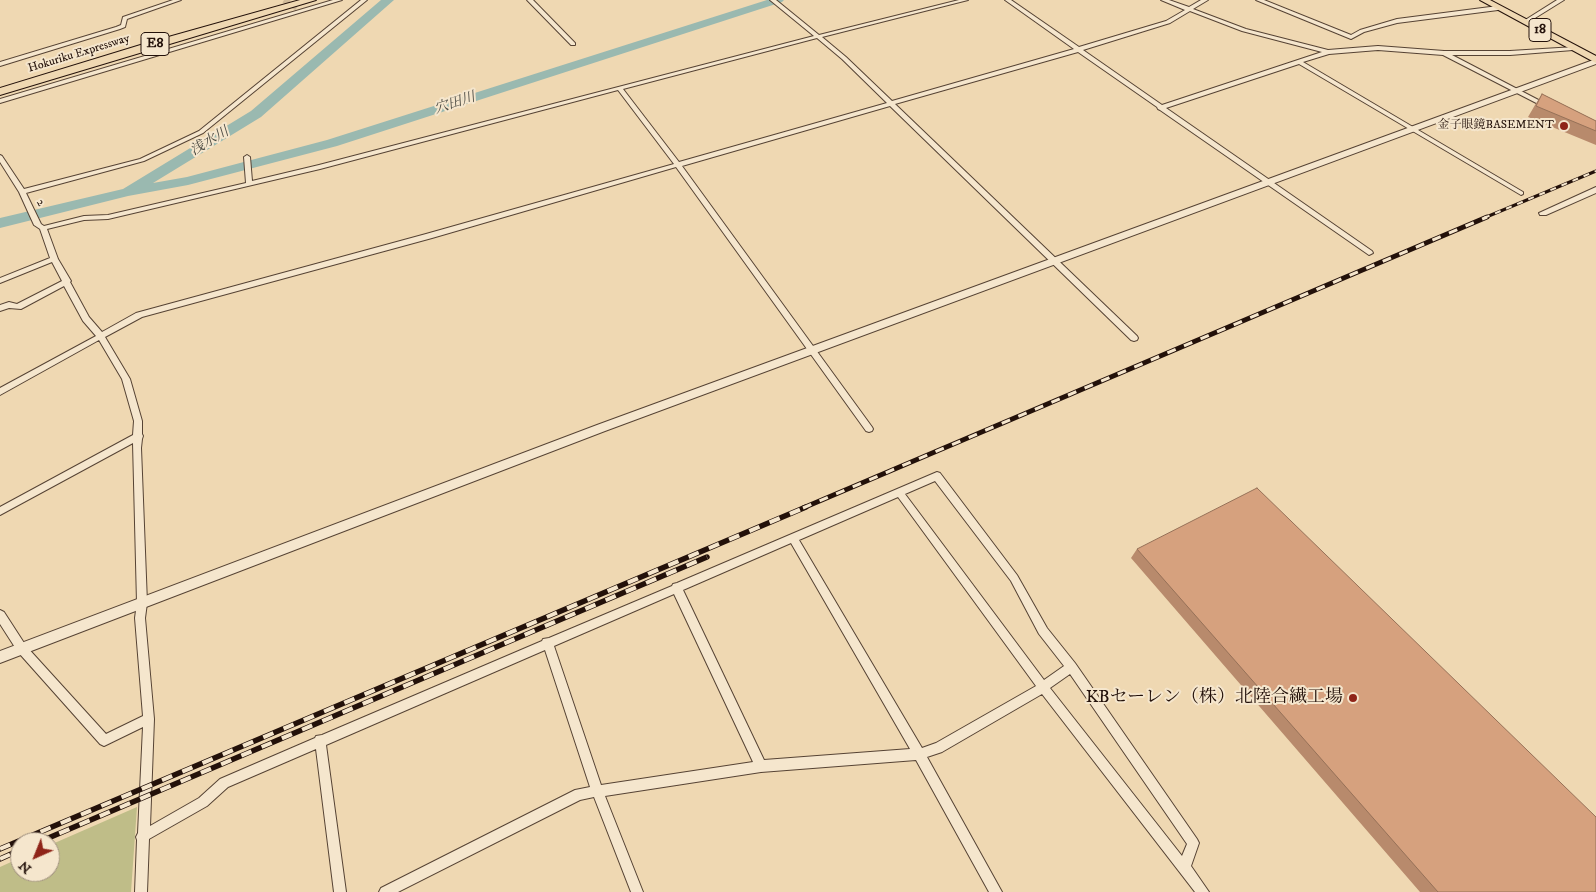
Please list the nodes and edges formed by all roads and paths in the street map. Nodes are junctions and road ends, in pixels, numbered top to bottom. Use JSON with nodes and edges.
{"nodes":[{"id":1,"x":178,"y":0,"type":"edge"},
{"id":2,"x":292,"y":0,"type":"edge"},
{"id":3,"x":311,"y":0,"type":"edge"},
{"id":4,"x":339,"y":0,"type":"edge"},
{"id":5,"x":364,"y":0,"type":"edge"},
{"id":6,"x":530,"y":0,"type":"edge"},
{"id":7,"x":774,"y":0,"type":"edge"},
{"id":8,"x":965,"y":0,"type":"edge"},
{"id":9,"x":1008,"y":0,"type":"edge"},
{"id":10,"x":1164,"y":0,"type":"edge"},
{"id":11,"x":1204,"y":0,"type":"edge"},
{"id":12,"x":1260,"y":0,"type":"edge"},
{"id":13,"x":1484,"y":0,"type":"edge"},
{"id":14,"x":1561,"y":0,"type":"edge"},
{"id":15,"x":1498,"y":8,"type":"junction"},
{"id":16,"x":1188,"y":9,"type":"junction"},
{"id":17,"x":1209,"y":18,"type":"junction"},
{"id":18,"x":1525,"y":22,"type":"junction"},
{"id":19,"x":1202,"y":23,"type":"dead end"},
{"id":20,"x":819,"y":36,"type":"junction"},
{"id":21,"x":1351,"y":37,"type":"junction"},
{"id":22,"x":574,"y":44,"type":"dead end"},
{"id":23,"x":1363,"y":48,"type":"junction"},
{"id":24,"x":1573,"y":48,"type":"junction"},
{"id":25,"x":1077,"y":50,"type":"junction"},
{"id":26,"x":1328,"y":52,"type":"junction"},
{"id":27,"x":1444,"y":53,"type":"junction"},
{"id":28,"x":1595,"y":62,"type":"edge"},
{"id":29,"x":1301,"y":63,"type":"junction"},
{"id":30,"x":0,"y":64,"type":"edge"},
{"id":31,"x":0,"y":86,"type":"edge"},
{"id":32,"x":619,"y":88,"type":"junction"},
{"id":33,"x":1517,"y":90,"type":"junction"},
{"id":34,"x":0,"y":92,"type":"edge"},
{"id":35,"x":0,"y":101,"type":"edge"},
{"id":36,"x":891,"y":103,"type":"junction"},
{"id":37,"x":1160,"y":108,"type":"junction"},
{"id":38,"x":1558,"y":112,"type":"edge"},
{"id":39,"x":1414,"y":128,"type":"junction"},
{"id":40,"x":0,"y":157,"type":"edge"},
{"id":41,"x":247,"y":157,"type":"dead end"},
{"id":42,"x":676,"y":164,"type":"junction"},
{"id":43,"x":1269,"y":182,"type":"junction"},
{"id":44,"x":249,"y":183,"type":"junction"},
{"id":45,"x":1596,"y":190,"type":"edge"},
{"id":46,"x":22,"y":192,"type":"junction"},
{"id":47,"x":1521,"y":193,"type":"dead end"},
{"id":48,"x":1543,"y":213,"type":"dead end"},
{"id":49,"x":41,"y":226,"type":"junction"},
{"id":50,"x":1369,"y":253,"type":"dead end"},
{"id":51,"x":54,"y":259,"type":"junction"},
{"id":52,"x":1055,"y":262,"type":"junction"},
{"id":53,"x":0,"y":281,"type":"edge"},
{"id":54,"x":66,"y":281,"type":"junction"},
{"id":55,"x":0,"y":308,"type":"edge"},
{"id":56,"x":102,"y":338,"type":"junction"},
{"id":57,"x":1134,"y":338,"type":"dead end"},
{"id":58,"x":812,"y":351,"type":"junction"},
{"id":59,"x":0,"y":392,"type":"edge"},
{"id":60,"x":868,"y":429,"type":"dead end"},
{"id":61,"x":139,"y":436,"type":"junction"},
{"id":62,"x":898,"y":492,"type":"junction"},
{"id":63,"x":0,"y":510,"type":"edge"},
{"id":64,"x":793,"y":538,"type":"junction"},
{"id":65,"x":676,"y":587,"type":"junction"},
{"id":66,"x":142,"y":603,"type":"junction"},
{"id":67,"x":0,"y":615,"type":"edge"},
{"id":68,"x":547,"y":642,"type":"junction"},
{"id":69,"x":22,"y":649,"type":"junction"},
{"id":70,"x":0,"y":657,"type":"edge"},
{"id":71,"x":1071,"y":667,"type":"junction"},
{"id":72,"x":1043,"y":687,"type":"junction"},
{"id":73,"x":149,"y":719,"type":"junction"},
{"id":74,"x":320,"y":740,"type":"junction"},
{"id":75,"x":919,"y":754,"type":"junction"},
{"id":76,"x":761,"y":766,"type":"junction"},
{"id":77,"x":597,"y":790,"type":"junction"},
{"id":78,"x":142,"y":837,"type":"junction"},
{"id":79,"x":1184,"y":868,"type":"junction"},
{"id":80,"x":141,"y":892,"type":"edge"},
{"id":81,"x":340,"y":892,"type":"edge"},
{"id":82,"x":385,"y":892,"type":"edge"},
{"id":83,"x":637,"y":892,"type":"edge"},
{"id":84,"x":996,"y":892,"type":"edge"},
{"id":85,"x":1204,"y":892,"type":"edge"}],
"edges":[{"from":1,"to":30,"type":"street"},
{"from":2,"to":31,"type":"highway","name":"Hokuriku Expressway","number":"E8"},
{"from":3,"to":34,"type":"highway","name":"Hokuriku Expressway","number":"E8"},
{"from":4,"to":35,"type":"street"},
{"from":5,"to":46,"type":"street"},
{"from":6,"to":22,"type":"street"},
{"from":7,"to":20,"type":"street"},
{"from":8,"to":20,"type":"street"},
{"from":9,"to":25,"type":"street"},
{"from":10,"to":16,"type":"street"},
{"from":11,"to":16,"type":"street"},
{"from":12,"to":21,"type":"street"},
{"from":13,"to":15,"type":"main road","number":"18"},
{"from":14,"to":18,"type":"street"},
{"from":15,"to":18,"type":"main road","number":"18"},
{"from":15,"to":21,"type":"street"},
{"from":16,"to":17,"type":"street"},
{"from":16,"to":25,"type":"street"},
{"from":17,"to":19,"type":"street"},
{"from":17,"to":26,"type":"street"},
{"from":18,"to":24,"type":"main road","number":"18"},
{"from":20,"to":32,"type":"street"},
{"from":20,"to":36,"type":"street"},
{"from":21,"to":23,"type":"street"},
{"from":23,"to":26,"type":"street"},
{"from":23,"to":27,"type":"street"},
{"from":24,"to":27,"type":"street"},
{"from":24,"to":28,"type":"main road","number":"18"},
{"from":25,"to":36,"type":"street"},
{"from":25,"to":37,"type":"street"},
{"from":26,"to":29,"type":"street"},
{"from":27,"to":33,"type":"street"},
{"from":28,"to":33,"type":"street"},
{"from":29,"to":37,"type":"street"},
{"from":29,"to":39,"type":"street"},
{"from":32,"to":42,"type":"street"},
{"from":32,"to":44,"type":"street"},
{"from":33,"to":38,"type":"street"},
{"from":33,"to":39,"type":"street"},
{"from":36,"to":42,"type":"street"},
{"from":36,"to":52,"type":"street"},
{"from":37,"to":43,"type":"street"},
{"from":39,"to":43,"type":"street"},
{"from":39,"to":47,"type":"street"},
{"from":40,"to":46,"type":"street","name":"2"},
{"from":41,"to":44,"type":"street"},
{"from":42,"to":56,"type":"street"},
{"from":42,"to":58,"type":"street"},
{"from":43,"to":50,"type":"street"},
{"from":43,"to":52,"type":"street"},
{"from":44,"to":49,"type":"street"},
{"from":45,"to":48,"type":"street"},
{"from":46,"to":49,"type":"street","name":"2"},
{"from":49,"to":51,"type":"street","name":"2"},
{"from":51,"to":53,"type":"street"},
{"from":51,"to":54,"type":"street","name":"2"},
{"from":52,"to":57,"type":"street"},
{"from":52,"to":58,"type":"street"},
{"from":54,"to":55,"type":"street"},
{"from":54,"to":56,"type":"street","name":"2"},
{"from":56,"to":59,"type":"street"},
{"from":56,"to":61,"type":"street","name":"2"},
{"from":58,"to":60,"type":"street"},
{"from":58,"to":66,"type":"street"},
{"from":61,"to":63,"type":"street"},
{"from":61,"to":66,"type":"street","name":"2"},
{"from":62,"to":64,"type":"street"},
{"from":62,"to":71,"type":"street"},
{"from":62,"to":72,"type":"street"},
{"from":64,"to":65,"type":"street"},
{"from":64,"to":75,"type":"street"},
{"from":65,"to":68,"type":"street"},
{"from":65,"to":76,"type":"street"},
{"from":66,"to":69,"type":"street"},
{"from":66,"to":73,"type":"street","name":"2"},
{"from":67,"to":69,"type":"street"},
{"from":68,"to":74,"type":"street"},
{"from":68,"to":77,"type":"street"},
{"from":69,"to":70,"type":"street"},
{"from":69,"to":73,"type":"street"},
{"from":71,"to":72,"type":"street"},
{"from":71,"to":79,"type":"street"},
{"from":72,"to":75,"type":"street"},
{"from":72,"to":79,"type":"street"},
{"from":73,"to":78,"type":"street","name":"2"},
{"from":74,"to":78,"type":"street"},
{"from":74,"to":81,"type":"street"},
{"from":75,"to":76,"type":"street"},
{"from":75,"to":84,"type":"street"},
{"from":76,"to":77,"type":"street"},
{"from":77,"to":82,"type":"street"},
{"from":77,"to":83,"type":"street"},
{"from":78,"to":80,"type":"street","name":"2"},
{"from":79,"to":85,"type":"street"}]}
